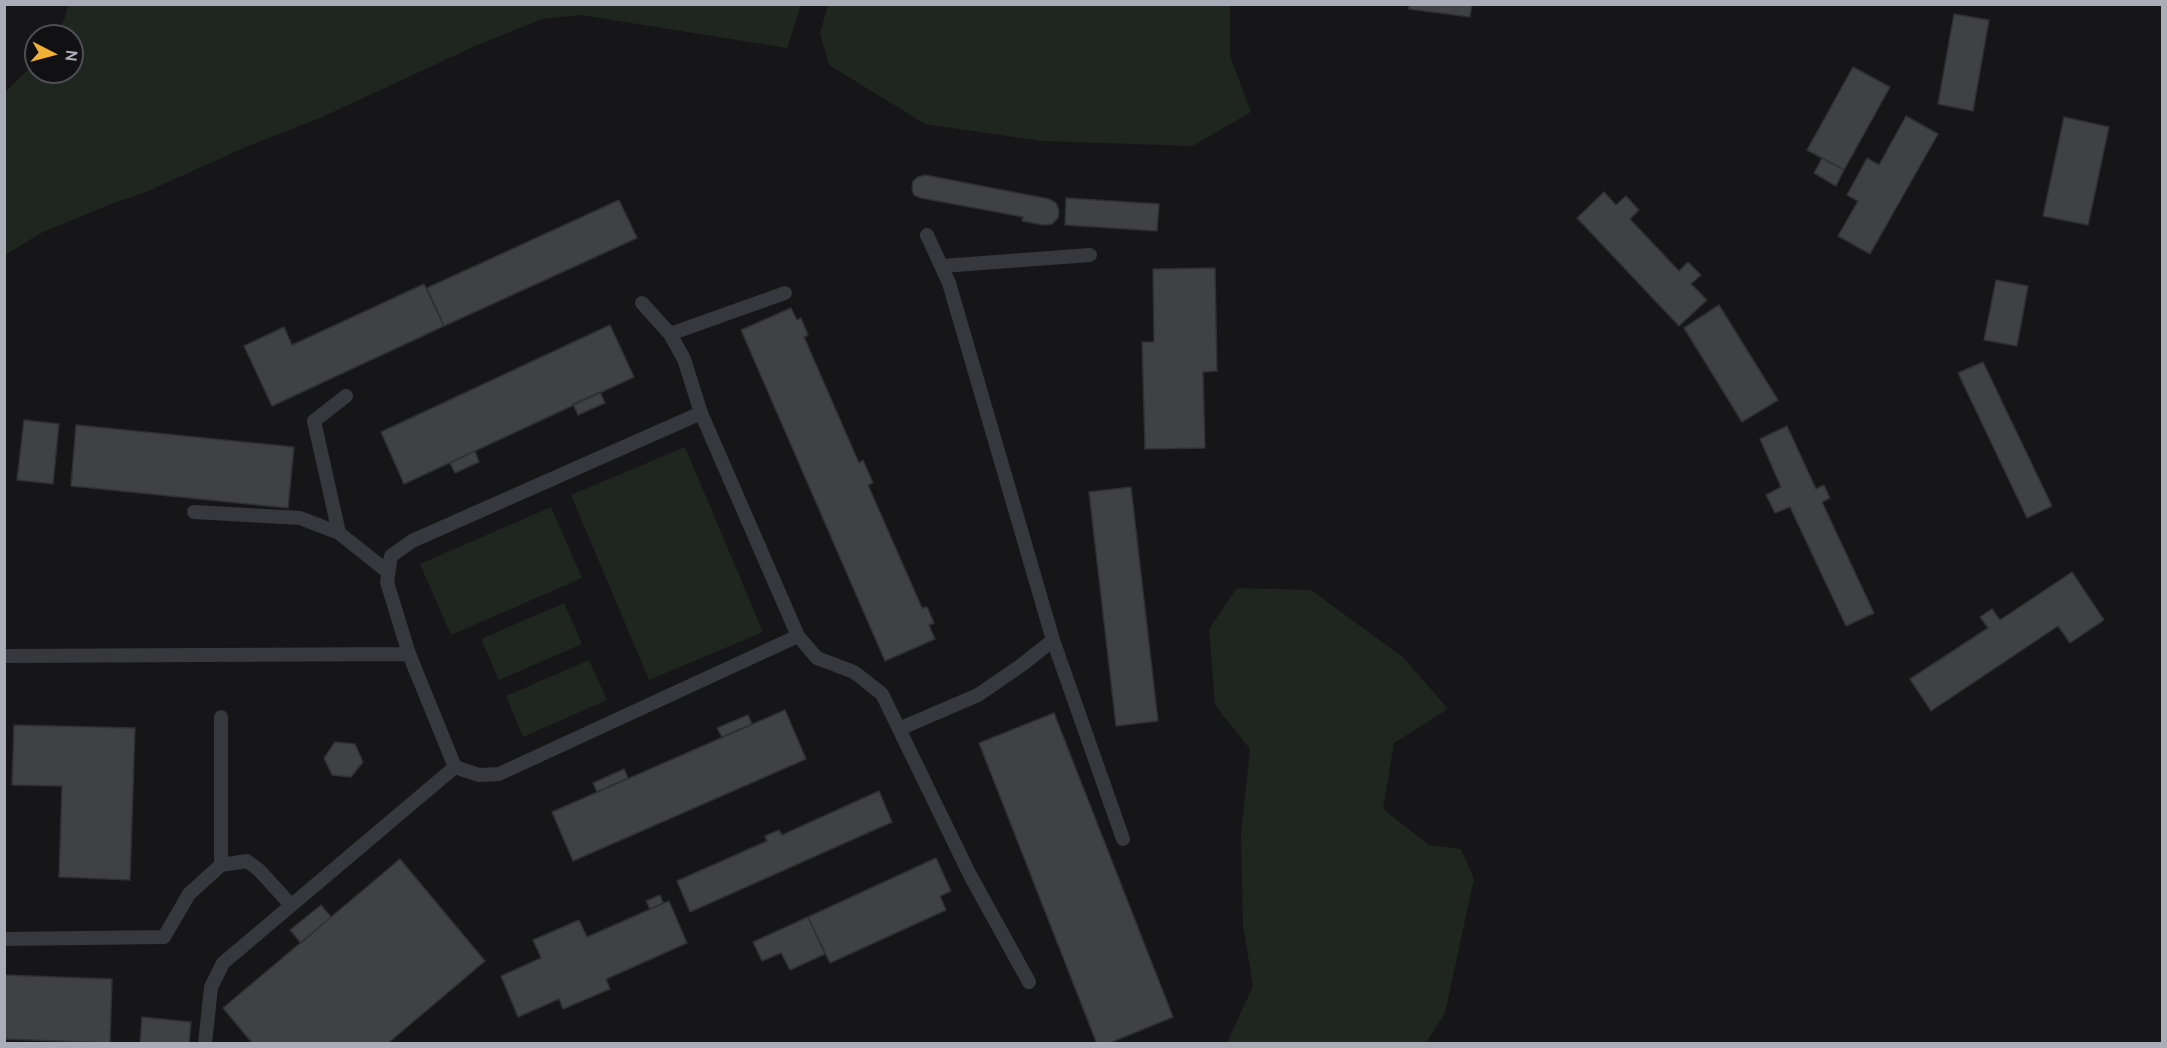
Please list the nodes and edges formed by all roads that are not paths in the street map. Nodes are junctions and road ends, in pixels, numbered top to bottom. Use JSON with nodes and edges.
{"nodes":[{"id":1,"x":927,"y":235,"type":"dead end"},
{"id":2,"x":1090,"y":255,"type":"dead end"},
{"id":3,"x":942,"y":267,"type":"junction"},
{"id":4,"x":785,"y":293,"type":"dead end"},
{"id":5,"x":642,"y":303,"type":"dead end"},
{"id":6,"x":670,"y":334,"type":"junction"},
{"id":7,"x":346,"y":396,"type":"dead end"},
{"id":8,"x":700,"y":413,"type":"junction"},
{"id":9,"x":194,"y":512,"type":"dead end"},
{"id":10,"x":339,"y":533,"type":"junction"},
{"id":11,"x":388,"y":572,"type":"junction"},
{"id":12,"x":798,"y":636,"type":"junction"},
{"id":13,"x":1053,"y":640,"type":"junction"},
{"id":14,"x":409,"y":654,"type":"junction"},
{"id":15,"x":4,"y":656,"type":"edge"},
{"id":16,"x":221,"y":717,"type":"dead end"},
{"id":17,"x":899,"y":729,"type":"junction"},
{"id":18,"x":455,"y":767,"type":"junction"},
{"id":19,"x":1123,"y":839,"type":"dead end"},
{"id":20,"x":221,"y":865,"type":"junction"},
{"id":21,"x":291,"y":905,"type":"junction"},
{"id":22,"x":4,"y":939,"type":"edge"},
{"id":23,"x":1029,"y":982,"type":"dead end"},
{"id":24,"x":205,"y":1044,"type":"edge"}],
"edges":[{"from":1,"to":3,"type":"lane"},
{"from":2,"to":3,"type":"lane"},
{"from":3,"to":13,"type":"lane"},
{"from":4,"to":6,"type":"lane"},
{"from":5,"to":6,"type":"lane"},
{"from":6,"to":8,"type":"lane"},
{"from":7,"to":10,"type":"lane"},
{"from":8,"to":11,"type":"lane"},
{"from":8,"to":12,"type":"lane"},
{"from":9,"to":10,"type":"lane"},
{"from":10,"to":11,"type":"lane"},
{"from":11,"to":14,"type":"lane"},
{"from":12,"to":17,"type":"lane"},
{"from":12,"to":18,"type":"lane"},
{"from":13,"to":17,"type":"lane"},
{"from":13,"to":19,"type":"lane"},
{"from":14,"to":15,"type":"lane"},
{"from":14,"to":18,"type":"lane"},
{"from":16,"to":20,"type":"lane"},
{"from":17,"to":23,"type":"lane"},
{"from":18,"to":21,"type":"lane"},
{"from":20,"to":21,"type":"lane"},
{"from":20,"to":22,"type":"lane"},
{"from":21,"to":24,"type":"lane"}]}
